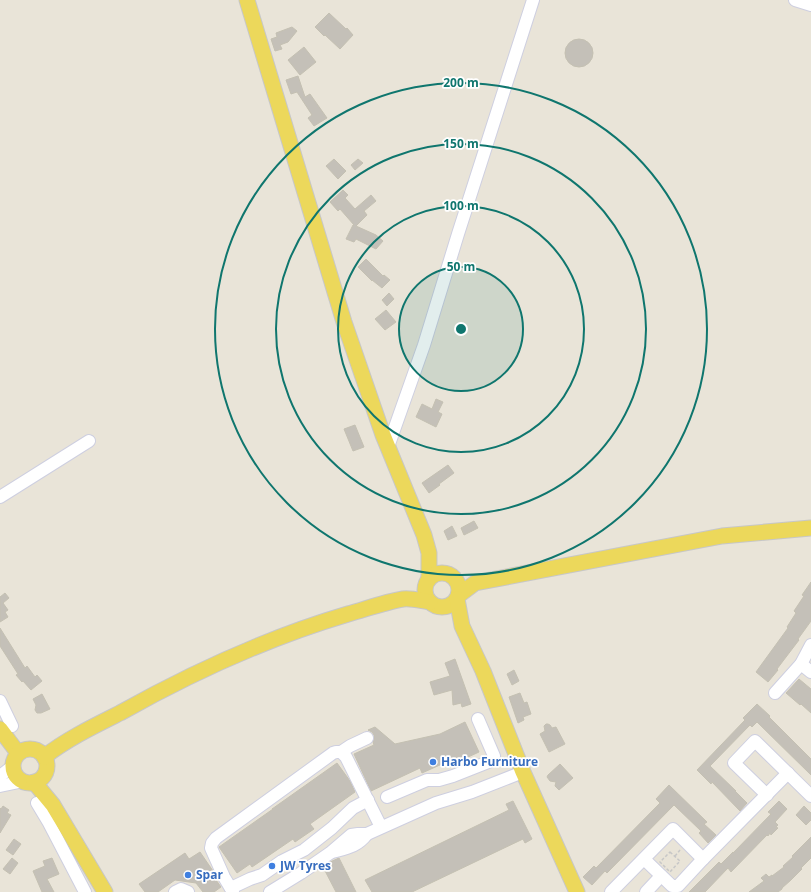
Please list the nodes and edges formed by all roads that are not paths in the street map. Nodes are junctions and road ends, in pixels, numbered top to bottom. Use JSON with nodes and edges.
{"nodes":[{"id":1,"x":247,"y":0,"type":"edge"},
{"id":2,"x":533,"y":0,"type":"edge"},
{"id":3,"x":795,"y":0,"type":"edge"},
{"id":4,"x":811,"y":6,"type":"edge"},
{"id":5,"x":89,"y":441,"type":"dead end"},
{"id":6,"x":388,"y":447,"type":"junction"},
{"id":7,"x":0,"y":497,"type":"edge"},
{"id":8,"x":811,"y":528,"type":"edge"},
{"id":9,"x":424,"y":535,"type":"junction"},
{"id":10,"x":451,"y":576,"type":"junction"},
{"id":11,"x":428,"y":581,"type":"junction"},
{"id":12,"x":475,"y":584,"type":"junction"},
{"id":13,"x":458,"y":597,"type":"junction"},
{"id":14,"x":405,"y":598,"type":"junction"},
{"id":15,"x":436,"y":605,"type":"junction"},
{"id":16,"x":462,"y":626,"type":"junction"},
{"id":17,"x":811,"y":645,"type":"edge"},
{"id":18,"x":801,"y":664,"type":"junction"},
{"id":19,"x":811,"y":672,"type":"edge"},
{"id":20,"x":775,"y":692,"type":"dead end"},
{"id":21,"x":0,"y":701,"type":"edge"},
{"id":22,"x":478,"y":719,"type":"dead end"},
{"id":23,"x":6,"y":728,"type":"edge"},
{"id":24,"x":367,"y":738,"type":"dead end"},
{"id":25,"x":341,"y":752,"type":"junction"},
{"id":26,"x":16,"y":760,"type":"junction"},
{"id":27,"x":44,"y":764,"type":"junction"},
{"id":28,"x":523,"y":772,"type":"junction"},
{"id":29,"x":788,"y":773,"type":"junction"},
{"id":30,"x":0,"y":776,"type":"edge"},
{"id":31,"x":439,"y":780,"type":"junction"},
{"id":32,"x":29,"y":782,"type":"junction"},
{"id":33,"x":0,"y":786,"type":"edge"},
{"id":34,"x":767,"y":795,"type":"junction"},
{"id":35,"x":811,"y":796,"type":"edge"},
{"id":36,"x":387,"y":797,"type":"dead end"},
{"id":37,"x":368,"y":800,"type":"junction"},
{"id":38,"x":446,"y":800,"type":"junction"},
{"id":39,"x":37,"y":803,"type":"dead end"},
{"id":40,"x":53,"y":805,"type":"junction"},
{"id":41,"x":381,"y":827,"type":"junction"},
{"id":42,"x":644,"y":858,"type":"junction"},
{"id":43,"x":703,"y":859,"type":"junction"},
{"id":44,"x":661,"y":876,"type":"junction"},
{"id":45,"x":103,"y":888,"type":"edge"},
{"id":46,"x":232,"y":890,"type":"edge"},
{"id":47,"x":85,"y":892,"type":"edge"},
{"id":48,"x":176,"y":892,"type":"edge"},
{"id":49,"x":188,"y":892,"type":"edge"},
{"id":50,"x":271,"y":892,"type":"edge"},
{"id":51,"x":577,"y":892,"type":"edge"},
{"id":52,"x":611,"y":892,"type":"edge"},
{"id":53,"x":646,"y":892,"type":"edge"}],
"edges":[{"from":1,"to":6,"type":"main road"},
{"from":2,"to":6,"type":"street"},
{"from":3,"to":4,"type":"street"},
{"from":5,"to":7,"type":"street"},
{"from":6,"to":9,"type":"main road"},
{"from":8,"to":12,"type":"main road"},
{"from":9,"to":10,"type":"main road"},
{"from":9,"to":11,"type":"main road"},
{"from":10,"to":11,"type":"main road"},
{"from":10,"to":12,"type":"main road"},
{"from":10,"to":13,"type":"main road"},
{"from":11,"to":14,"type":"main road"},
{"from":11,"to":15,"type":"main road"},
{"from":12,"to":13,"type":"main road"},
{"from":13,"to":15,"type":"main road"},
{"from":13,"to":16,"type":"main road"},
{"from":14,"to":15,"type":"main road"},
{"from":14,"to":27,"type":"main road"},
{"from":15,"to":16,"type":"main road"},
{"from":16,"to":28,"type":"main road"},
{"from":17,"to":18,"type":"street"},
{"from":18,"to":19,"type":"street"},
{"from":18,"to":20,"type":"street"},
{"from":21,"to":23,"type":"street"},
{"from":22,"to":31,"type":"street"},
{"from":23,"to":26,"type":"main road"},
{"from":24,"to":25,"type":"street"},
{"from":25,"to":37,"type":"street"},
{"from":25,"to":46,"type":"street"},
{"from":26,"to":27,"type":"main road"},
{"from":26,"to":30,"type":"street"},
{"from":26,"to":32,"type":"main road"},
{"from":27,"to":32,"type":"main road"},
{"from":27,"to":40,"type":"main road"},
{"from":28,"to":38,"type":"street"},
{"from":28,"to":51,"type":"main road"},
{"from":29,"to":34,"type":"street"},
{"from":29,"to":34,"type":"street"},
{"from":29,"to":35,"type":"street"},
{"from":31,"to":36,"type":"street"},
{"from":31,"to":38,"type":"street"},
{"from":32,"to":33,"type":"street"},
{"from":32,"to":40,"type":"main road"},
{"from":34,"to":43,"type":"street"},
{"from":37,"to":41,"type":"street"},
{"from":37,"to":46,"type":"street"},
{"from":38,"to":41,"type":"street"},
{"from":39,"to":47,"type":"street"},
{"from":40,"to":45,"type":"main road"},
{"from":41,"to":50,"type":"street"},
{"from":42,"to":43,"type":"street"},
{"from":42,"to":44,"type":"street"},
{"from":42,"to":52,"type":"street"},
{"from":43,"to":44,"type":"street"},
{"from":44,"to":53,"type":"street"},
{"from":45,"to":47,"type":"street"},
{"from":48,"to":49,"type":"street"}]}
